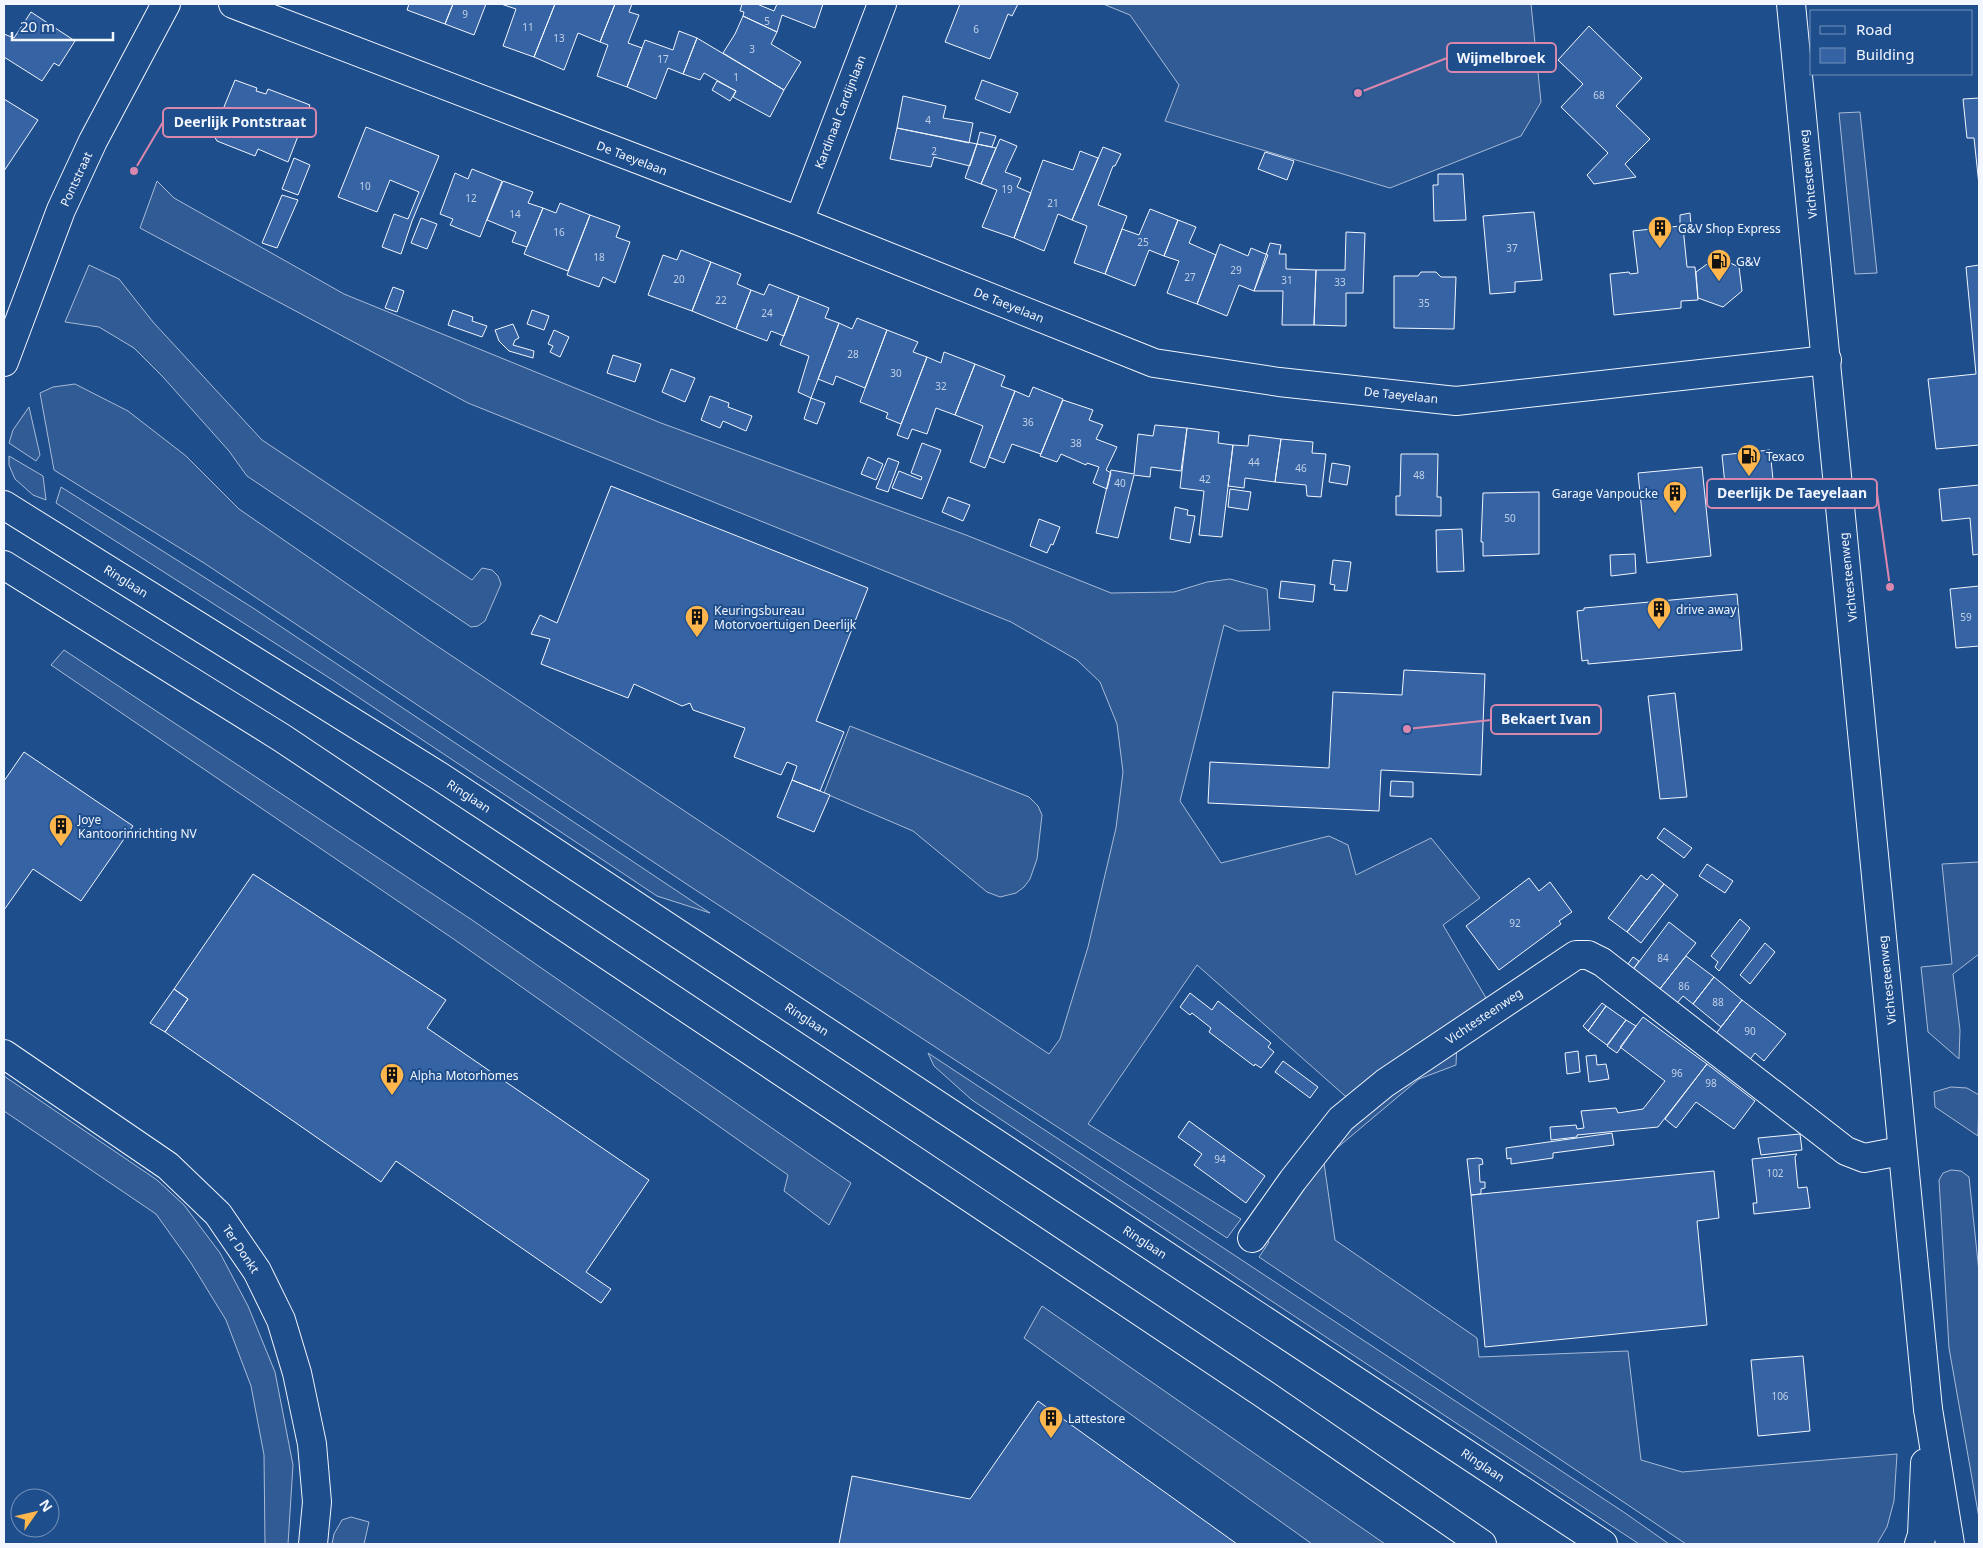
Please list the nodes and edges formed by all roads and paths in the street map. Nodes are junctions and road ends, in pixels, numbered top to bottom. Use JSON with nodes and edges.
{"nodes":[{"id":1,"x":166,"y":4,"type":"edge"},
{"id":2,"x":232,"y":4,"type":"edge"},
{"id":3,"x":882,"y":4,"type":"edge"},
{"id":4,"x":1791,"y":4,"type":"edge"},
{"id":5,"x":798,"y":221,"type":"junction"},
{"id":6,"x":6,"y":349,"type":"edge"},
{"id":7,"x":1827,"y":360,"type":"junction"},
{"id":8,"x":4,"y":504,"type":"edge"},
{"id":9,"x":4,"y":565,"type":"edge"},
{"id":10,"x":4,"y":1054,"type":"edge"},
{"id":11,"x":1901,"y":1151,"type":"junction"},
{"id":12,"x":1252,"y":1238,"type":"dead end"},
{"id":13,"x":1928,"y":1409,"type":"junction"},
{"id":14,"x":313,"y":1544,"type":"edge"},
{"id":15,"x":1482,"y":1544,"type":"edge"},
{"id":16,"x":1603,"y":1544,"type":"edge"},
{"id":17,"x":1918,"y":1544,"type":"edge"},
{"id":18,"x":1936,"y":1544,"type":"edge"},
{"id":19,"x":1950,"y":1544,"type":"edge"}],
"edges":[{"from":1,"to":6,"type":"street","name":"Pontstraat"},
{"from":2,"to":5,"type":"street","name":"De Taeyelaan"},
{"from":3,"to":5,"type":"street","name":"Kardinaal Cardijnlaan"},
{"from":4,"to":7,"type":"street","name":"Vichtesteenweg"},
{"from":5,"to":7,"type":"street","name":"De Taeyelaan"},
{"from":7,"to":11,"type":"street","name":"Vichtesteenweg"},
{"from":8,"to":16,"type":"street","name":"Ringlaan"},
{"from":9,"to":15,"type":"street"},
{"from":10,"to":14,"type":"street","name":"Ter Donkt"},
{"from":11,"to":12,"type":"street","name":"Vichtesteenweg"},
{"from":11,"to":13,"type":"street","name":"Vichtesteenweg"},
{"from":13,"to":17,"type":"street"},
{"from":13,"to":18,"type":"street"},
{"from":13,"to":19,"type":"street"}]}
